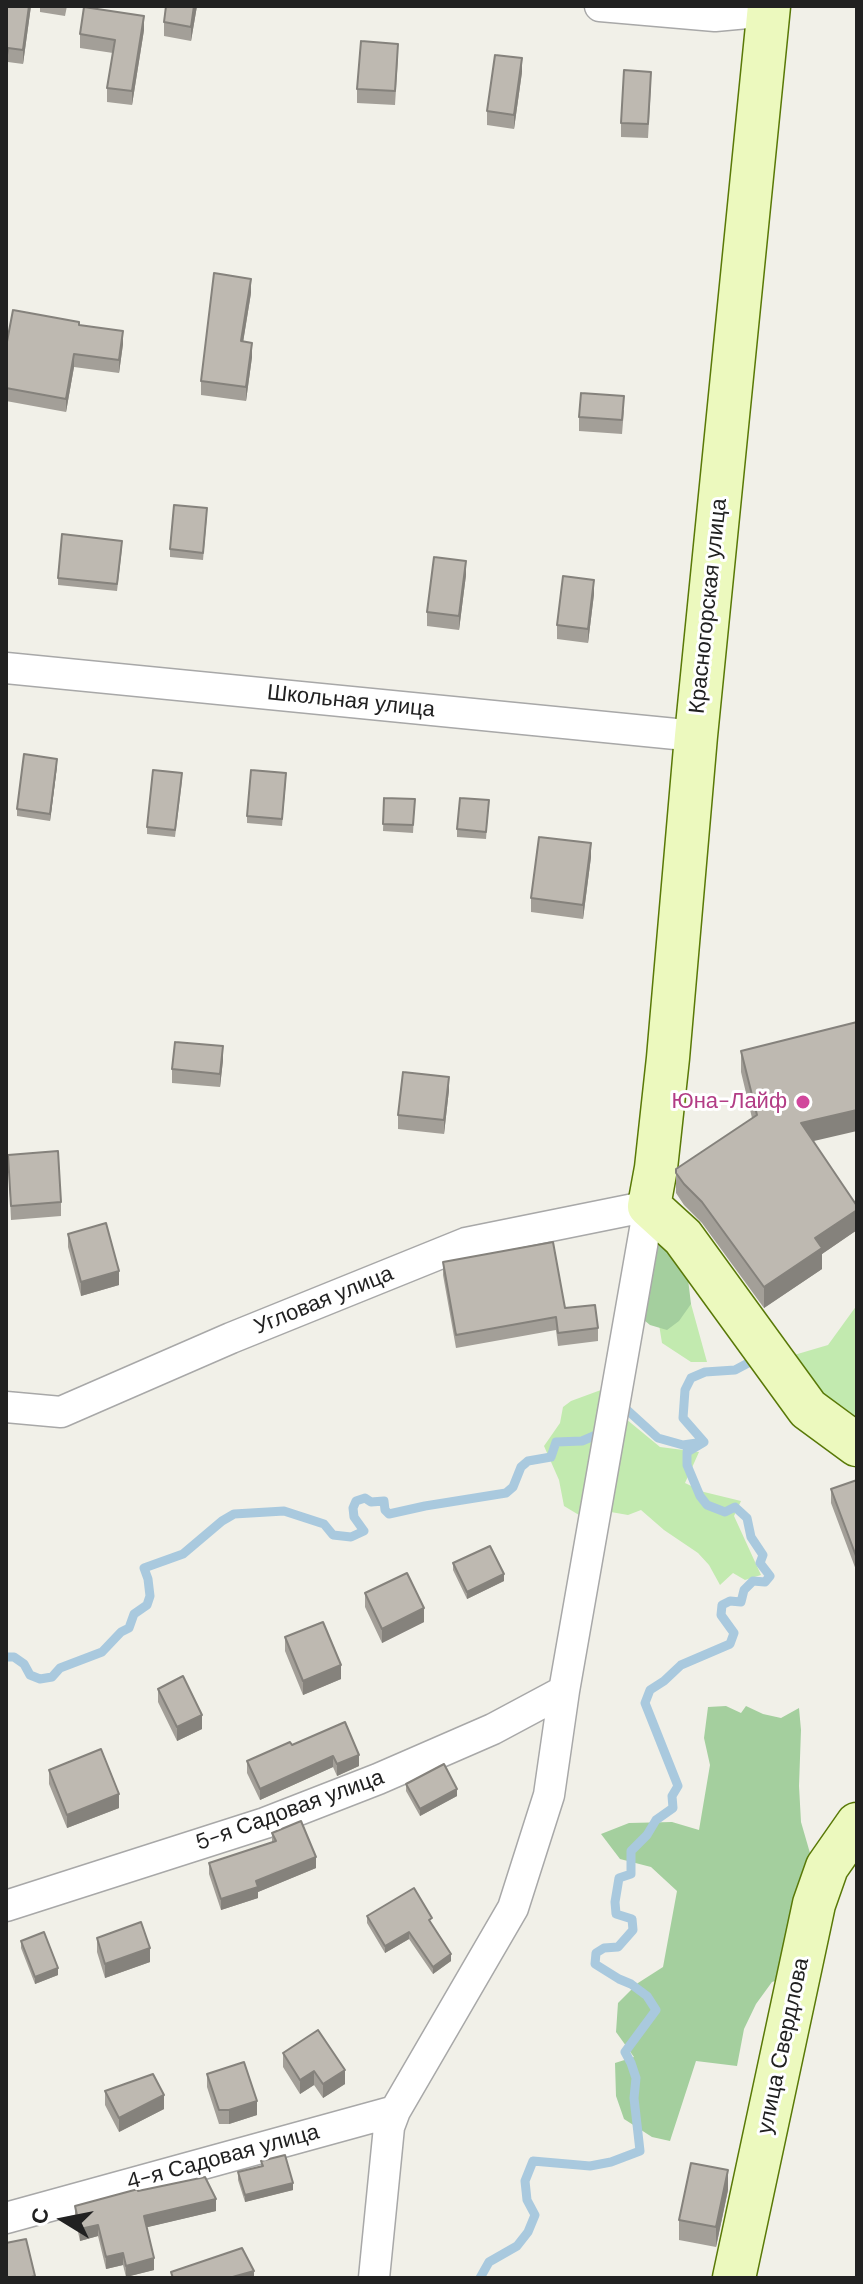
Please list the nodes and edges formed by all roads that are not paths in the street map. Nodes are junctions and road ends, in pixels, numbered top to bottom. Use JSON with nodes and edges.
{"nodes":[{"id":1,"x":600,"y":6,"type":"edge"},
{"id":2,"x":769,"y":9,"type":"edge"},
{"id":3,"x":6,"y":668,"type":"edge"},
{"id":4,"x":696,"y":736,"type":"junction"},
{"id":5,"x":649,"y":1206,"type":"junction"},
{"id":6,"x":6,"y":1407,"type":"edge"},
{"id":7,"x":857,"y":1445,"type":"edge"},
{"id":8,"x":564,"y":1691,"type":"junction"},
{"id":9,"x":857,"y":1824,"type":"edge"},
{"id":10,"x":6,"y":1906,"type":"edge"},
{"id":11,"x":395,"y":2111,"type":"junction"},
{"id":12,"x":6,"y":2218,"type":"edge"},
{"id":13,"x":374,"y":2278,"type":"edge"},
{"id":14,"x":734,"y":2278,"type":"edge"}],
"edges":[{"from":1,"to":2,"type":"street"},
{"from":2,"to":4,"type":"street","name":"Красногорская улица"},
{"from":3,"to":4,"type":"street","name":"Школьная улица"},
{"from":4,"to":5,"type":"street","name":"Красногорская улица"},
{"from":5,"to":6,"type":"street","name":"Угловая улица"},
{"from":5,"to":7,"type":"street"},
{"from":5,"to":8,"type":"street"},
{"from":8,"to":10,"type":"street","name":"5-я Садовая улица"},
{"from":8,"to":11,"type":"street"},
{"from":9,"to":14,"type":"street","name":"улица Свердлова"},
{"from":11,"to":12,"type":"street","name":"4-я Садовая улица"},
{"from":11,"to":13,"type":"street"}]}
